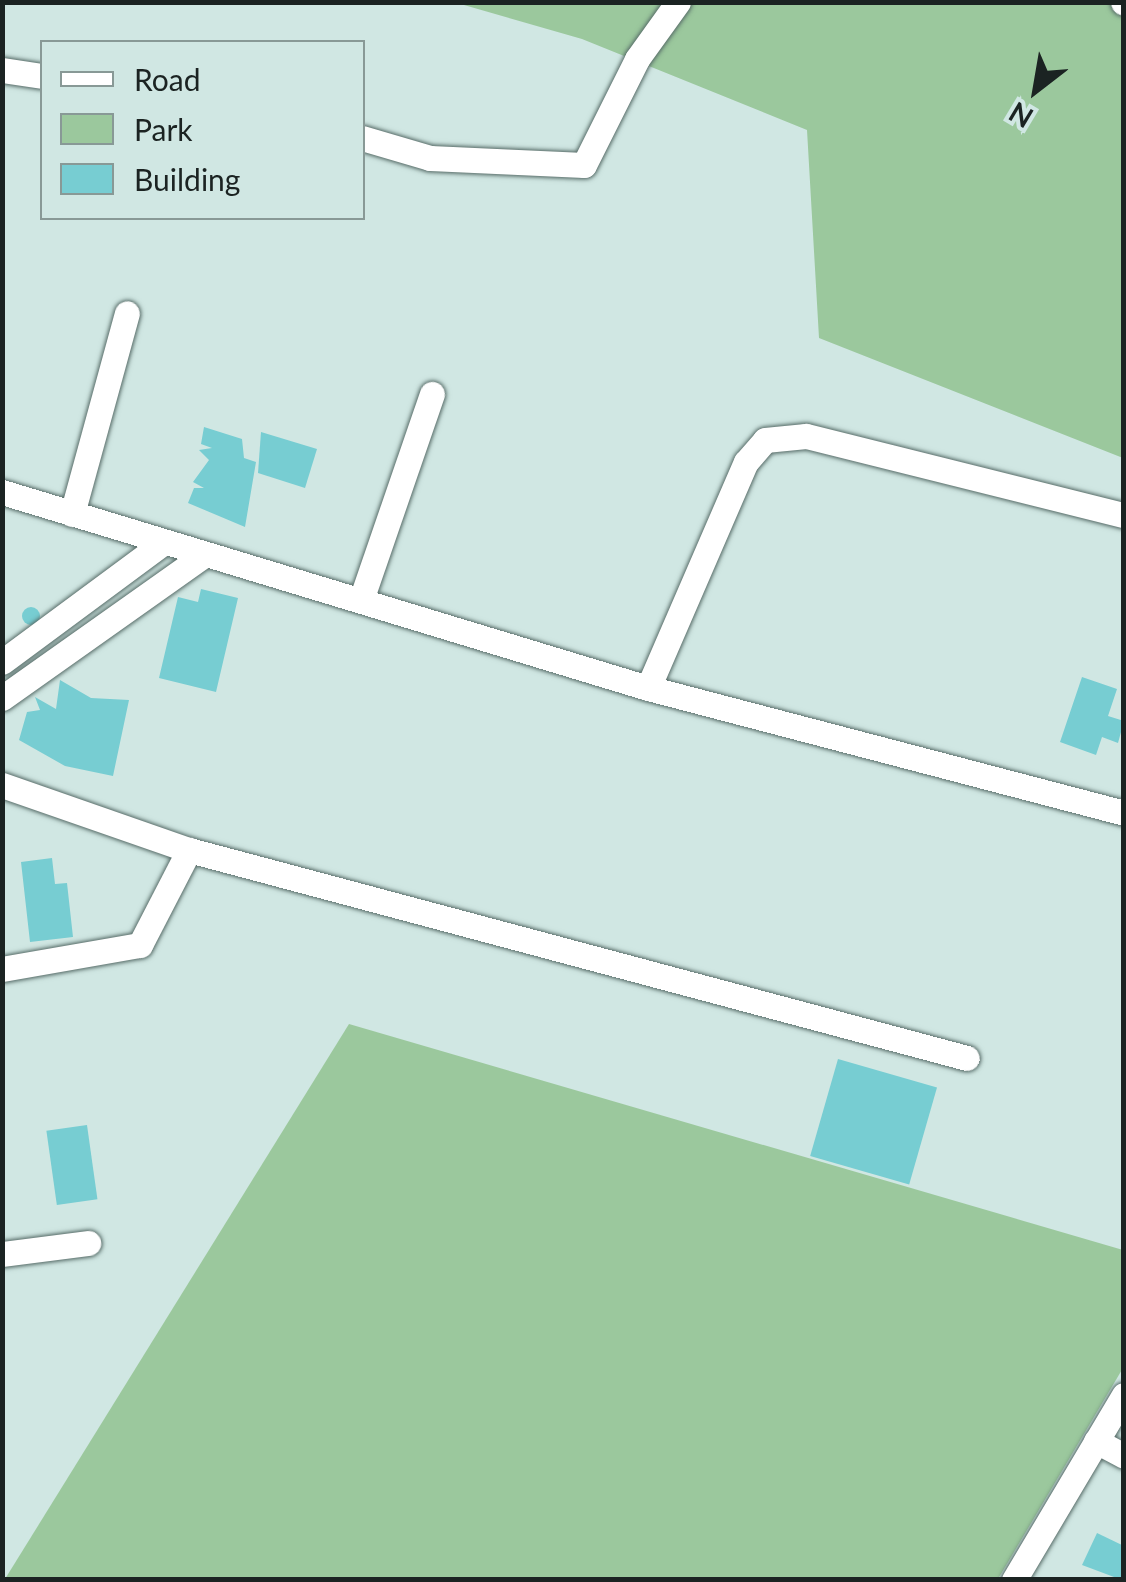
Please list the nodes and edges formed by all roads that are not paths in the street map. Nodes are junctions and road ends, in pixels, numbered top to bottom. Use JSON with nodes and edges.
{"nodes":[{"id":1,"x":678,"y":2,"type":"edge"},
{"id":2,"x":2,"y":70,"type":"edge"},
{"id":3,"x":40,"y":76,"type":"edge"},
{"id":4,"x":365,"y":139,"type":"edge"},
{"id":5,"x":127,"y":313,"type":"dead end"},
{"id":6,"x":432,"y":394,"type":"dead end"},
{"id":7,"x":2,"y":492,"type":"edge"},
{"id":8,"x":72,"y":514,"type":"junction"},
{"id":9,"x":1124,"y":516,"type":"edge"},
{"id":10,"x":163,"y":543,"type":"junction"},
{"id":11,"x":204,"y":555,"type":"junction"},
{"id":12,"x":361,"y":600,"type":"junction"},
{"id":13,"x":2,"y":662,"type":"edge"},
{"id":14,"x":648,"y":688,"type":"junction"},
{"id":15,"x":2,"y":698,"type":"edge"},
{"id":16,"x":2,"y":785,"type":"edge"},
{"id":17,"x":1124,"y":813,"type":"edge"},
{"id":18,"x":189,"y":850,"type":"junction"},
{"id":19,"x":2,"y":970,"type":"edge"},
{"id":20,"x":967,"y":1058,"type":"dead end"},
{"id":21,"x":88,"y":1242,"type":"dead end"},
{"id":22,"x":2,"y":1254,"type":"edge"},
{"id":23,"x":1124,"y":1395,"type":"edge"},
{"id":24,"x":1096,"y":1441,"type":"junction"},
{"id":25,"x":1124,"y":1456,"type":"edge"},
{"id":26,"x":1014,"y":1580,"type":"edge"}],
"edges":[{"from":1,"to":4,"type":"street"},
{"from":2,"to":3,"type":"street"},
{"from":5,"to":8,"type":"street"},
{"from":6,"to":12,"type":"street"},
{"from":7,"to":8,"type":"street"},
{"from":8,"to":10,"type":"street"},
{"from":9,"to":14,"type":"street"},
{"from":10,"to":11,"type":"street"},
{"from":10,"to":13,"type":"street"},
{"from":11,"to":12,"type":"street"},
{"from":11,"to":15,"type":"street"},
{"from":12,"to":14,"type":"street"},
{"from":14,"to":17,"type":"street"},
{"from":16,"to":18,"type":"street"},
{"from":18,"to":19,"type":"street"},
{"from":18,"to":20,"type":"street"},
{"from":21,"to":22,"type":"street"},
{"from":23,"to":24,"type":"street"},
{"from":24,"to":25,"type":"street"},
{"from":24,"to":26,"type":"street"}]}
